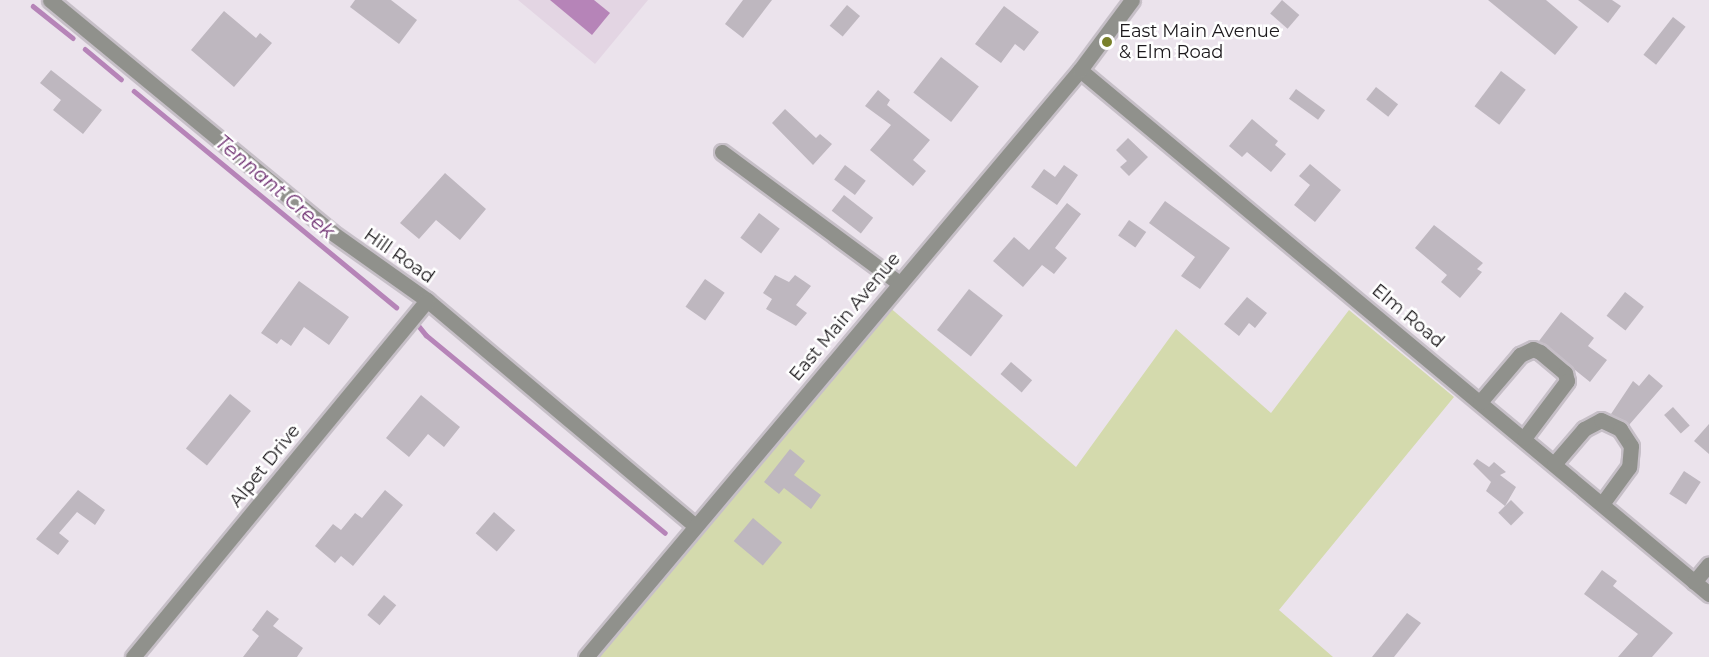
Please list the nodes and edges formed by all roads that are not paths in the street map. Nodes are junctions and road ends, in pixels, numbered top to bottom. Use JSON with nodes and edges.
{"nodes":[{"id":1,"x":50,"y":0,"type":"edge"},
{"id":2,"x":1132,"y":0,"type":"edge"},
{"id":3,"x":1080,"y":70,"type":"junction"},
{"id":4,"x":722,"y":152,"type":"dead end"},
{"id":5,"x":899,"y":283,"type":"junction"},
{"id":6,"x":427,"y":300,"type":"junction"},
{"id":7,"x":1480,"y":402,"type":"junction"},
{"id":8,"x":1524,"y":438,"type":"junction"},
{"id":9,"x":1554,"y":464,"type":"junction"},
{"id":10,"x":1602,"y":504,"type":"junction"},
{"id":11,"x":694,"y":525,"type":"junction"},
{"id":12,"x":1709,"y":564,"type":"edge"},
{"id":13,"x":1695,"y":582,"type":"junction"},
{"id":14,"x":1709,"y":594,"type":"edge"},
{"id":15,"x":133,"y":657,"type":"edge"},
{"id":16,"x":586,"y":657,"type":"edge"}],
"edges":[{"from":1,"to":6,"type":"street","name":"Hill Road"},
{"from":2,"to":3,"type":"street","name":"East Main Avenue"},
{"from":3,"to":5,"type":"street","name":"East Main Avenue"},
{"from":3,"to":7,"type":"street","name":"Elm Road"},
{"from":4,"to":5,"type":"street"},
{"from":5,"to":11,"type":"street","name":"East Main Avenue"},
{"from":6,"to":11,"type":"street","name":"Hill Road"},
{"from":6,"to":15,"type":"street","name":"Alpet Drive"},
{"from":7,"to":8,"type":"street","name":"Elm Road"},
{"from":7,"to":8,"type":"street"},
{"from":8,"to":9,"type":"street","name":"Elm Road"},
{"from":9,"to":10,"type":"street","name":"Elm Road"},
{"from":9,"to":10,"type":"street"},
{"from":10,"to":13,"type":"street","name":"Elm Road"},
{"from":11,"to":16,"type":"street","name":"East Main Avenue"},
{"from":12,"to":13,"type":"street"},
{"from":13,"to":14,"type":"street","name":"Elm Road"}]}
